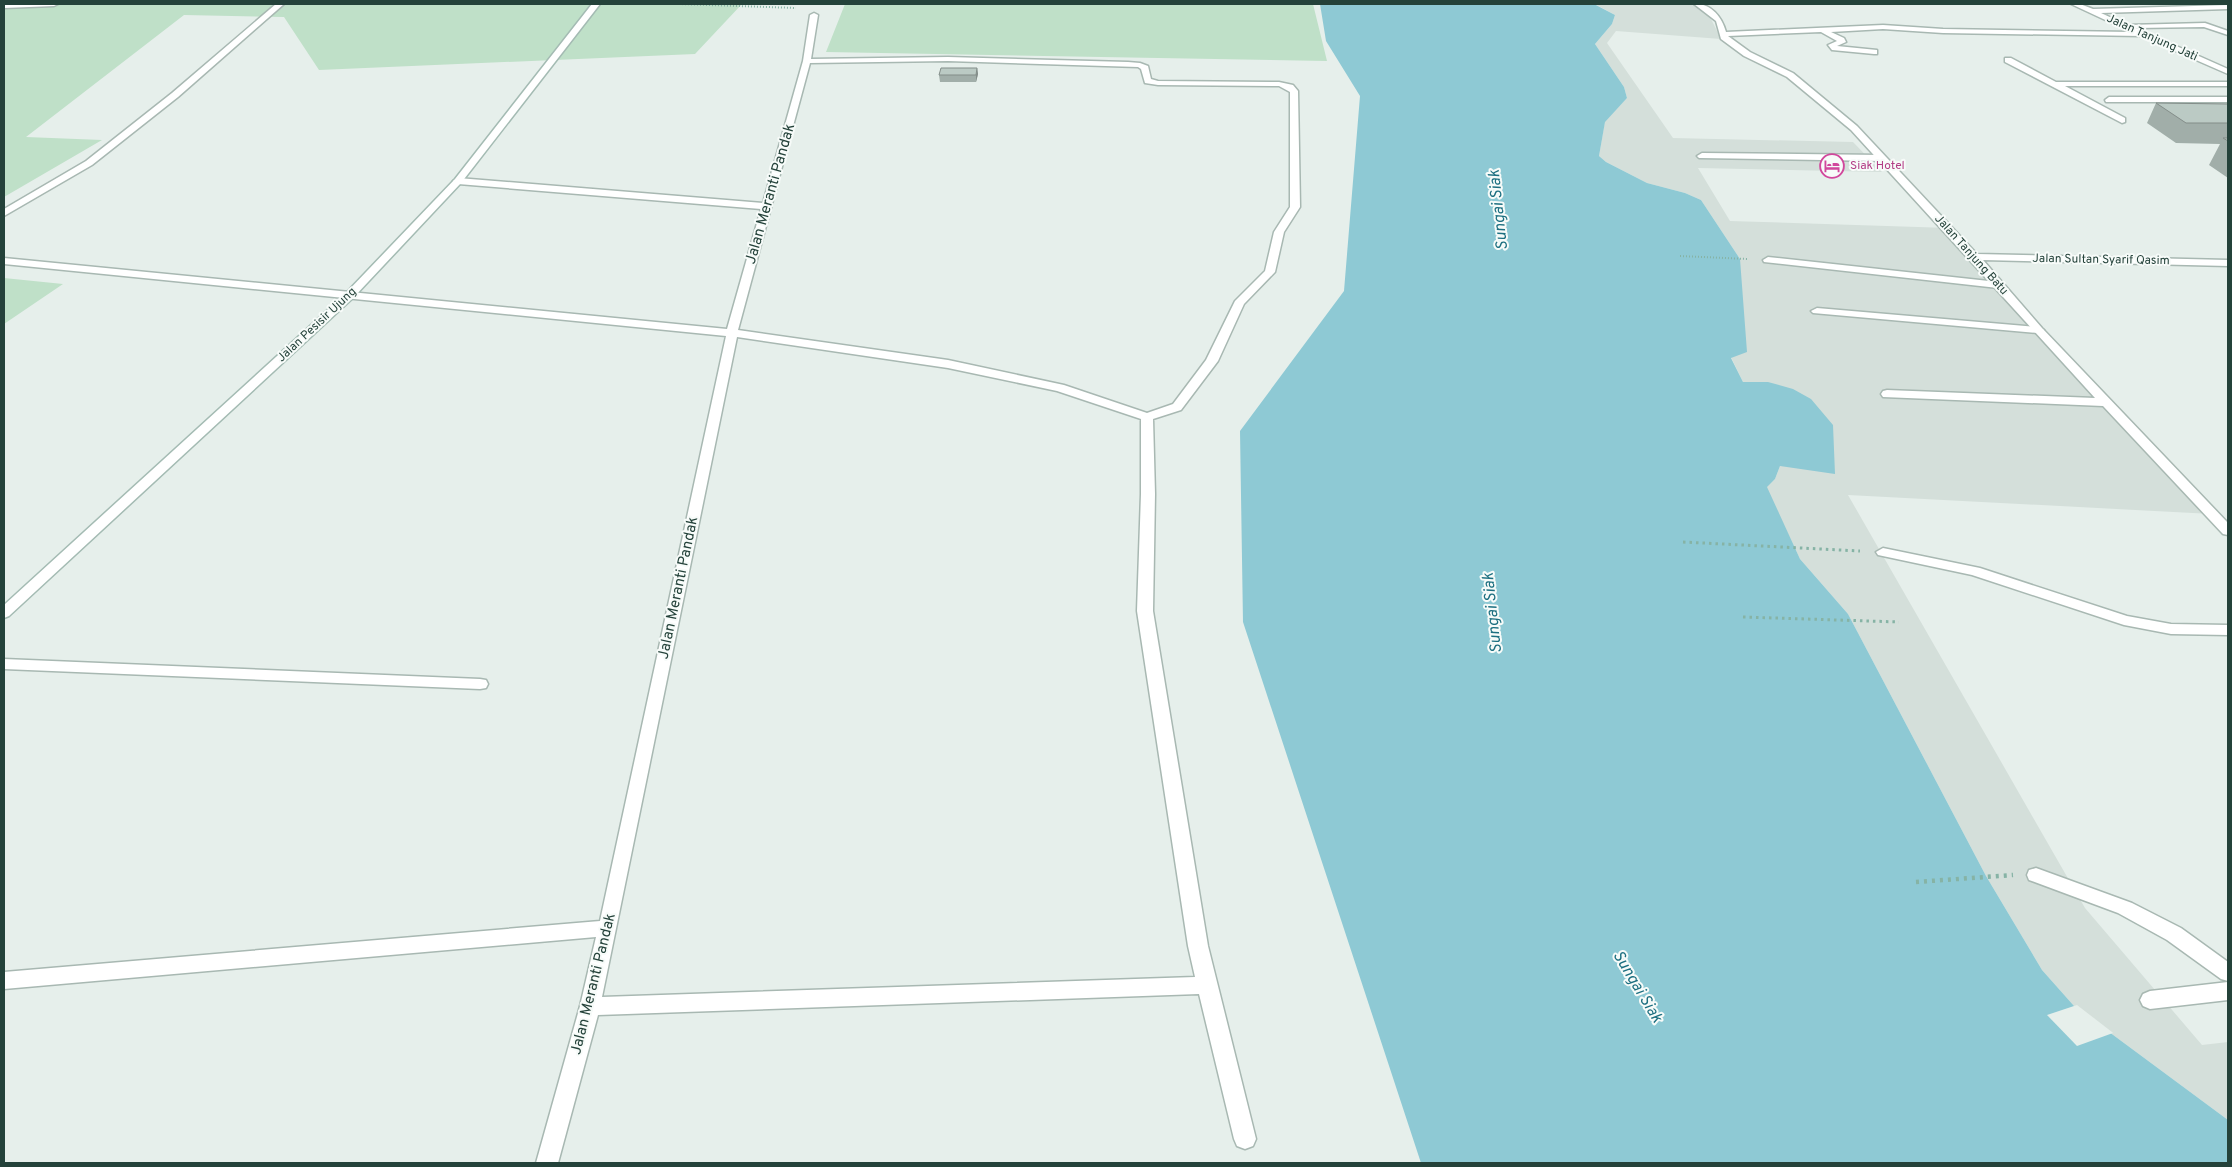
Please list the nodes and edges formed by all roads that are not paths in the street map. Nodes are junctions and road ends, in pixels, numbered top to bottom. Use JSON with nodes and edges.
{"nodes":[{"id":1,"x":54,"y":4,"type":"edge"},
{"id":2,"x":280,"y":4,"type":"edge"},
{"id":3,"x":596,"y":4,"type":"edge"},
{"id":4,"x":1698,"y":4,"type":"edge"},
{"id":5,"x":2076,"y":4,"type":"edge"},
{"id":6,"x":4,"y":6,"type":"edge"},
{"id":7,"x":2228,"y":7,"type":"edge"},
{"id":8,"x":2091,"y":11,"type":"junction"},
{"id":9,"x":814,"y":15,"type":"road end"},
{"id":10,"x":2123,"y":26,"type":"junction"},
{"id":11,"x":1820,"y":28,"type":"junction"},
{"id":12,"x":2228,"y":33,"type":"edge"},
{"id":13,"x":1722,"y":34,"type":"junction"},
{"id":14,"x":2142,"y":34,"type":"junction"},
{"id":15,"x":1874,"y":52,"type":"dead end"},
{"id":16,"x":2008,"y":60,"type":"dead end"},
{"id":17,"x":807,"y":61,"type":"junction"},
{"id":18,"x":2228,"y":72,"type":"edge"},
{"id":19,"x":2057,"y":84,"type":"junction"},
{"id":20,"x":2228,"y":84,"type":"edge"},
{"id":21,"x":2109,"y":100,"type":"dead end"},
{"id":22,"x":2228,"y":100,"type":"edge"},
{"id":23,"x":2122,"y":120,"type":"dead end"},
{"id":24,"x":1702,"y":156,"type":"dead end"},
{"id":25,"x":1882,"y":158,"type":"junction"},
{"id":26,"x":458,"y":181,"type":"junction"},
{"id":27,"x":767,"y":206,"type":"junction"},
{"id":28,"x":4,"y":213,"type":"edge"},
{"id":29,"x":1974,"y":257,"type":"junction"},
{"id":30,"x":1768,"y":260,"type":"road end"},
{"id":31,"x":4,"y":261,"type":"edge"},
{"id":32,"x":2228,"y":263,"type":"edge"},
{"id":33,"x":1998,"y":285,"type":"junction"},
{"id":34,"x":349,"y":296,"type":"junction"},
{"id":35,"x":1817,"y":311,"type":"dead end"},
{"id":36,"x":2038,"y":330,"type":"junction"},
{"id":37,"x":732,"y":334,"type":"junction"},
{"id":38,"x":1887,"y":394,"type":"dead end"},
{"id":39,"x":2107,"y":402,"type":"junction"},
{"id":40,"x":1147,"y":417,"type":"junction"},
{"id":41,"x":2227,"y":528,"type":"edge"},
{"id":42,"x":1883,"y":552,"type":"road end"},
{"id":43,"x":4,"y":613,"type":"edge"},
{"id":44,"x":2228,"y":630,"type":"edge"},
{"id":45,"x":4,"y":664,"type":"edge"},
{"id":46,"x":480,"y":684,"type":"dead end"},
{"id":47,"x":2036,"y":875,"type":"road end"},
{"id":48,"x":608,"y":928,"type":"junction"},
{"id":49,"x":2228,"y":973,"type":"edge"},
{"id":50,"x":4,"y":981,"type":"edge"},
{"id":51,"x":1207,"y":985,"type":"junction"},
{"id":52,"x":2228,"y":991,"type":"edge"},
{"id":53,"x":2150,"y":1000,"type":"dead end"},
{"id":54,"x":590,"y":1006,"type":"junction"},
{"id":55,"x":1245,"y":1139,"type":"dead end"},
{"id":56,"x":547,"y":1163,"type":"edge"}],
"edges":[{"from":1,"to":6,"type":"street"},
{"from":2,"to":28,"type":"street"},
{"from":3,"to":26,"type":"street","name":"Jalan Pesisir Ujung"},
{"from":4,"to":13,"type":"street","name":"Jalan Tanjung Batu"},
{"from":5,"to":8,"type":"street","name":"Jalan Tanjung Jati"},
{"from":7,"to":8,"type":"street"},
{"from":8,"to":10,"type":"street","name":"Jalan Tanjung Jati"},
{"from":9,"to":17,"type":"street","name":"Jalan Meranti Pandak"},
{"from":10,"to":12,"type":"street"},
{"from":10,"to":14,"type":"street","name":"Jalan Tanjung Jati"},
{"from":11,"to":13,"type":"street"},
{"from":11,"to":14,"type":"street"},
{"from":11,"to":15,"type":"street"},
{"from":13,"to":25,"type":"street","name":"Jalan Tanjung Batu"},
{"from":14,"to":18,"type":"street","name":"Jalan Tanjung Jati"},
{"from":16,"to":19,"type":"street"},
{"from":17,"to":27,"type":"street","name":"Jalan Meranti Pandak"},
{"from":17,"to":40,"type":"street"},
{"from":19,"to":20,"type":"street"},
{"from":19,"to":23,"type":"street"},
{"from":21,"to":22,"type":"street"},
{"from":24,"to":25,"type":"street"},
{"from":25,"to":29,"type":"street","name":"Jalan Tanjung Batu"},
{"from":26,"to":27,"type":"street"},
{"from":26,"to":34,"type":"street","name":"Jalan Pesisir Ujung"},
{"from":27,"to":37,"type":"street","name":"Jalan Meranti Pandak"},
{"from":29,"to":32,"type":"street","name":"Jalan Sultan Syarif Qasim"},
{"from":29,"to":33,"type":"street","name":"Jalan Tanjung Batu"},
{"from":30,"to":33,"type":"street"},
{"from":31,"to":34,"type":"street"},
{"from":33,"to":36,"type":"street","name":"Jalan Tanjung Batu"},
{"from":34,"to":37,"type":"street"},
{"from":34,"to":43,"type":"street","name":"Jalan Pesisir Ujung"},
{"from":35,"to":36,"type":"street"},
{"from":36,"to":39,"type":"street","name":"Jalan Tanjung Batu"},
{"from":37,"to":40,"type":"street"},
{"from":37,"to":48,"type":"street","name":"Jalan Meranti Pandak"},
{"from":38,"to":39,"type":"street"},
{"from":39,"to":41,"type":"street","name":"Jalan Tanjung Batu"},
{"from":40,"to":51,"type":"street"},
{"from":42,"to":44,"type":"street"},
{"from":45,"to":46,"type":"street"},
{"from":47,"to":49,"type":"street"},
{"from":48,"to":50,"type":"street"},
{"from":48,"to":54,"type":"street","name":"Jalan Meranti Pandak"},
{"from":51,"to":54,"type":"street"},
{"from":51,"to":55,"type":"street"},
{"from":52,"to":53,"type":"street"},
{"from":54,"to":56,"type":"street","name":"Jalan Meranti Pandak"}]}
